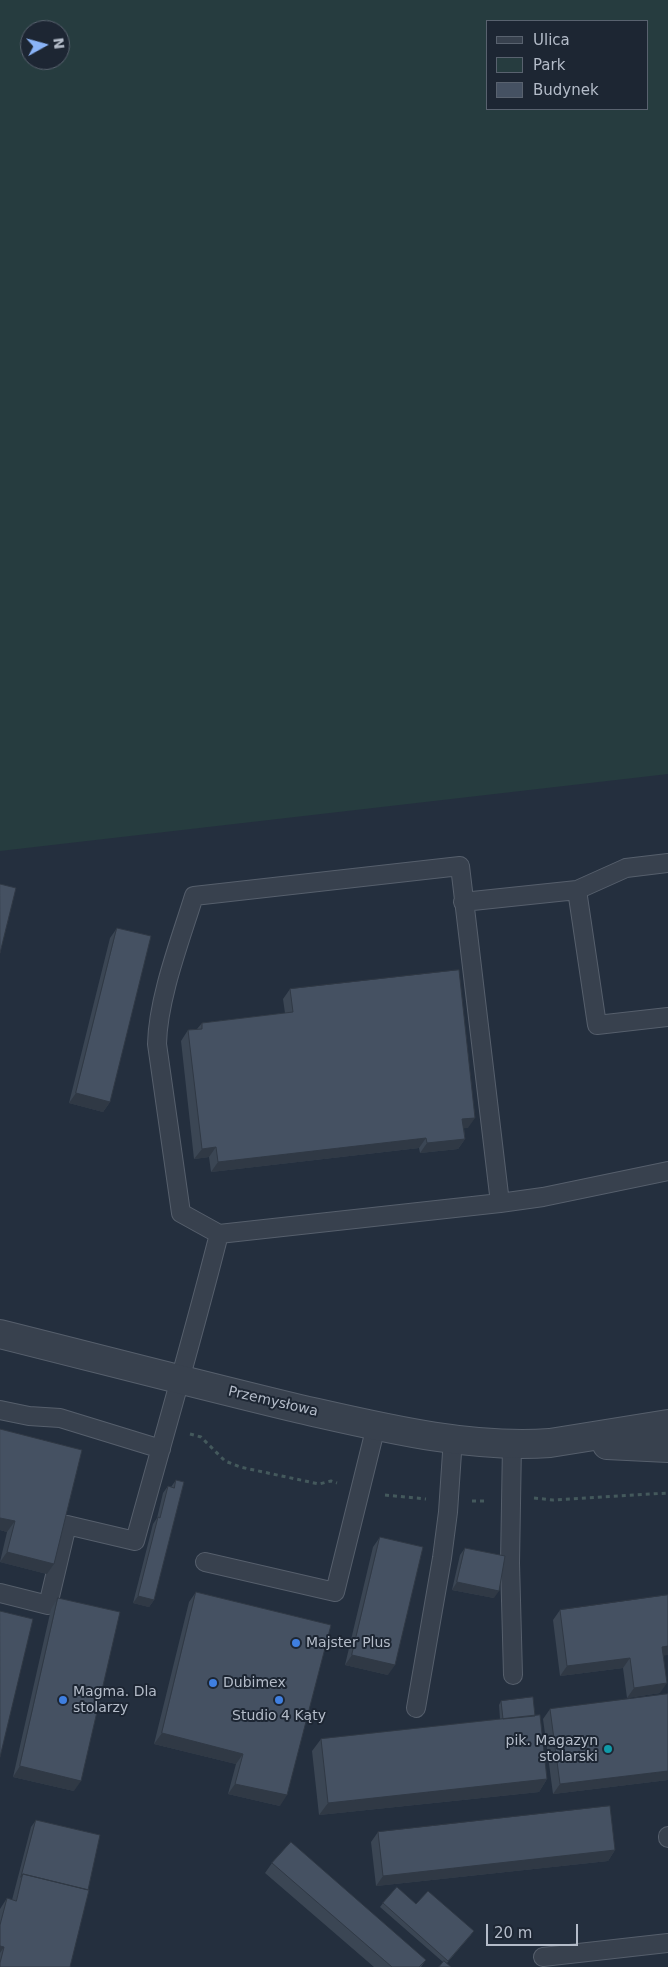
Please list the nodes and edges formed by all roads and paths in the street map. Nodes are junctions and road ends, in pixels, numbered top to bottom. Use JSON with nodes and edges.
{"nodes":[{"id":1,"x":668,"y":863,"type":"edge"},
{"id":2,"x":577,"y":890,"type":"junction"},
{"id":3,"x":463,"y":902,"type":"junction"},
{"id":4,"x":668,"y":1017,"type":"edge"},
{"id":5,"x":668,"y":1170,"type":"edge"},
{"id":6,"x":500,"y":1203,"type":"junction"},
{"id":7,"x":219,"y":1234,"type":"junction"},
{"id":8,"x":0,"y":1334,"type":"edge"},
{"id":9,"x":179,"y":1380,"type":"junction"},
{"id":10,"x":0,"y":1410,"type":"edge"},
{"id":11,"x":668,"y":1424,"type":"edge"},
{"id":12,"x":376,"y":1426,"type":"junction"},
{"id":13,"x":166,"y":1428,"type":"junction"},
{"id":14,"x":454,"y":1438,"type":"junction"},
{"id":15,"x":550,"y":1443,"type":"junction"},
{"id":16,"x":512,"y":1444,"type":"junction"},
{"id":17,"x":668,"y":1448,"type":"edge"},
{"id":18,"x":161,"y":1449,"type":"junction"},
{"id":19,"x":360,"y":1490,"type":"junction"},
{"id":20,"x":668,"y":1493,"type":"edge"},
{"id":21,"x":512,"y":1499,"type":"junction"},
{"id":22,"x":449,"y":1500,"type":"junction"},
{"id":23,"x":205,"y":1562,"type":"dead end"},
{"id":24,"x":0,"y":1593,"type":"edge"},
{"id":25,"x":513,"y":1675,"type":"dead end"},
{"id":26,"x":416,"y":1708,"type":"dead end"},
{"id":27,"x":668,"y":1943,"type":"edge"},
{"id":28,"x":543,"y":1957,"type":"dead end"}],
"edges":[{"from":1,"to":2,"type":"lane"},
{"from":2,"to":3,"type":"lane"},
{"from":2,"to":4,"type":"lane"},
{"from":3,"to":6,"type":"lane"},
{"from":3,"to":7,"type":"lane"},
{"from":5,"to":6,"type":"lane"},
{"from":6,"to":7,"type":"lane"},
{"from":7,"to":9,"type":"lane"},
{"from":8,"to":9,"type":"street","name":"Przemysłowa"},
{"from":9,"to":12,"type":"street","name":"Przemysłowa"},
{"from":9,"to":13,"type":"lane"},
{"from":10,"to":18,"type":"lane"},
{"from":11,"to":15,"type":"street","name":"Przemysłowa"},
{"from":12,"to":14,"type":"street","name":"Przemysłowa"},
{"from":12,"to":19,"type":"lane"},
{"from":13,"to":18,"type":"lane"},
{"from":13,"to":19,"type":"path"},
{"from":14,"to":16,"type":"street","name":"Przemysłowa"},
{"from":14,"to":22,"type":"lane"},
{"from":15,"to":16,"type":"street","name":"Przemysłowa"},
{"from":15,"to":17,"type":"street","name":"Przemysłowa"},
{"from":16,"to":21,"type":"lane"},
{"from":18,"to":24,"type":"lane"},
{"from":19,"to":22,"type":"path"},
{"from":19,"to":23,"type":"lane"},
{"from":20,"to":21,"type":"path"},
{"from":21,"to":22,"type":"path"},
{"from":21,"to":25,"type":"lane"},
{"from":22,"to":26,"type":"lane"},
{"from":27,"to":28,"type":"lane"}]}
